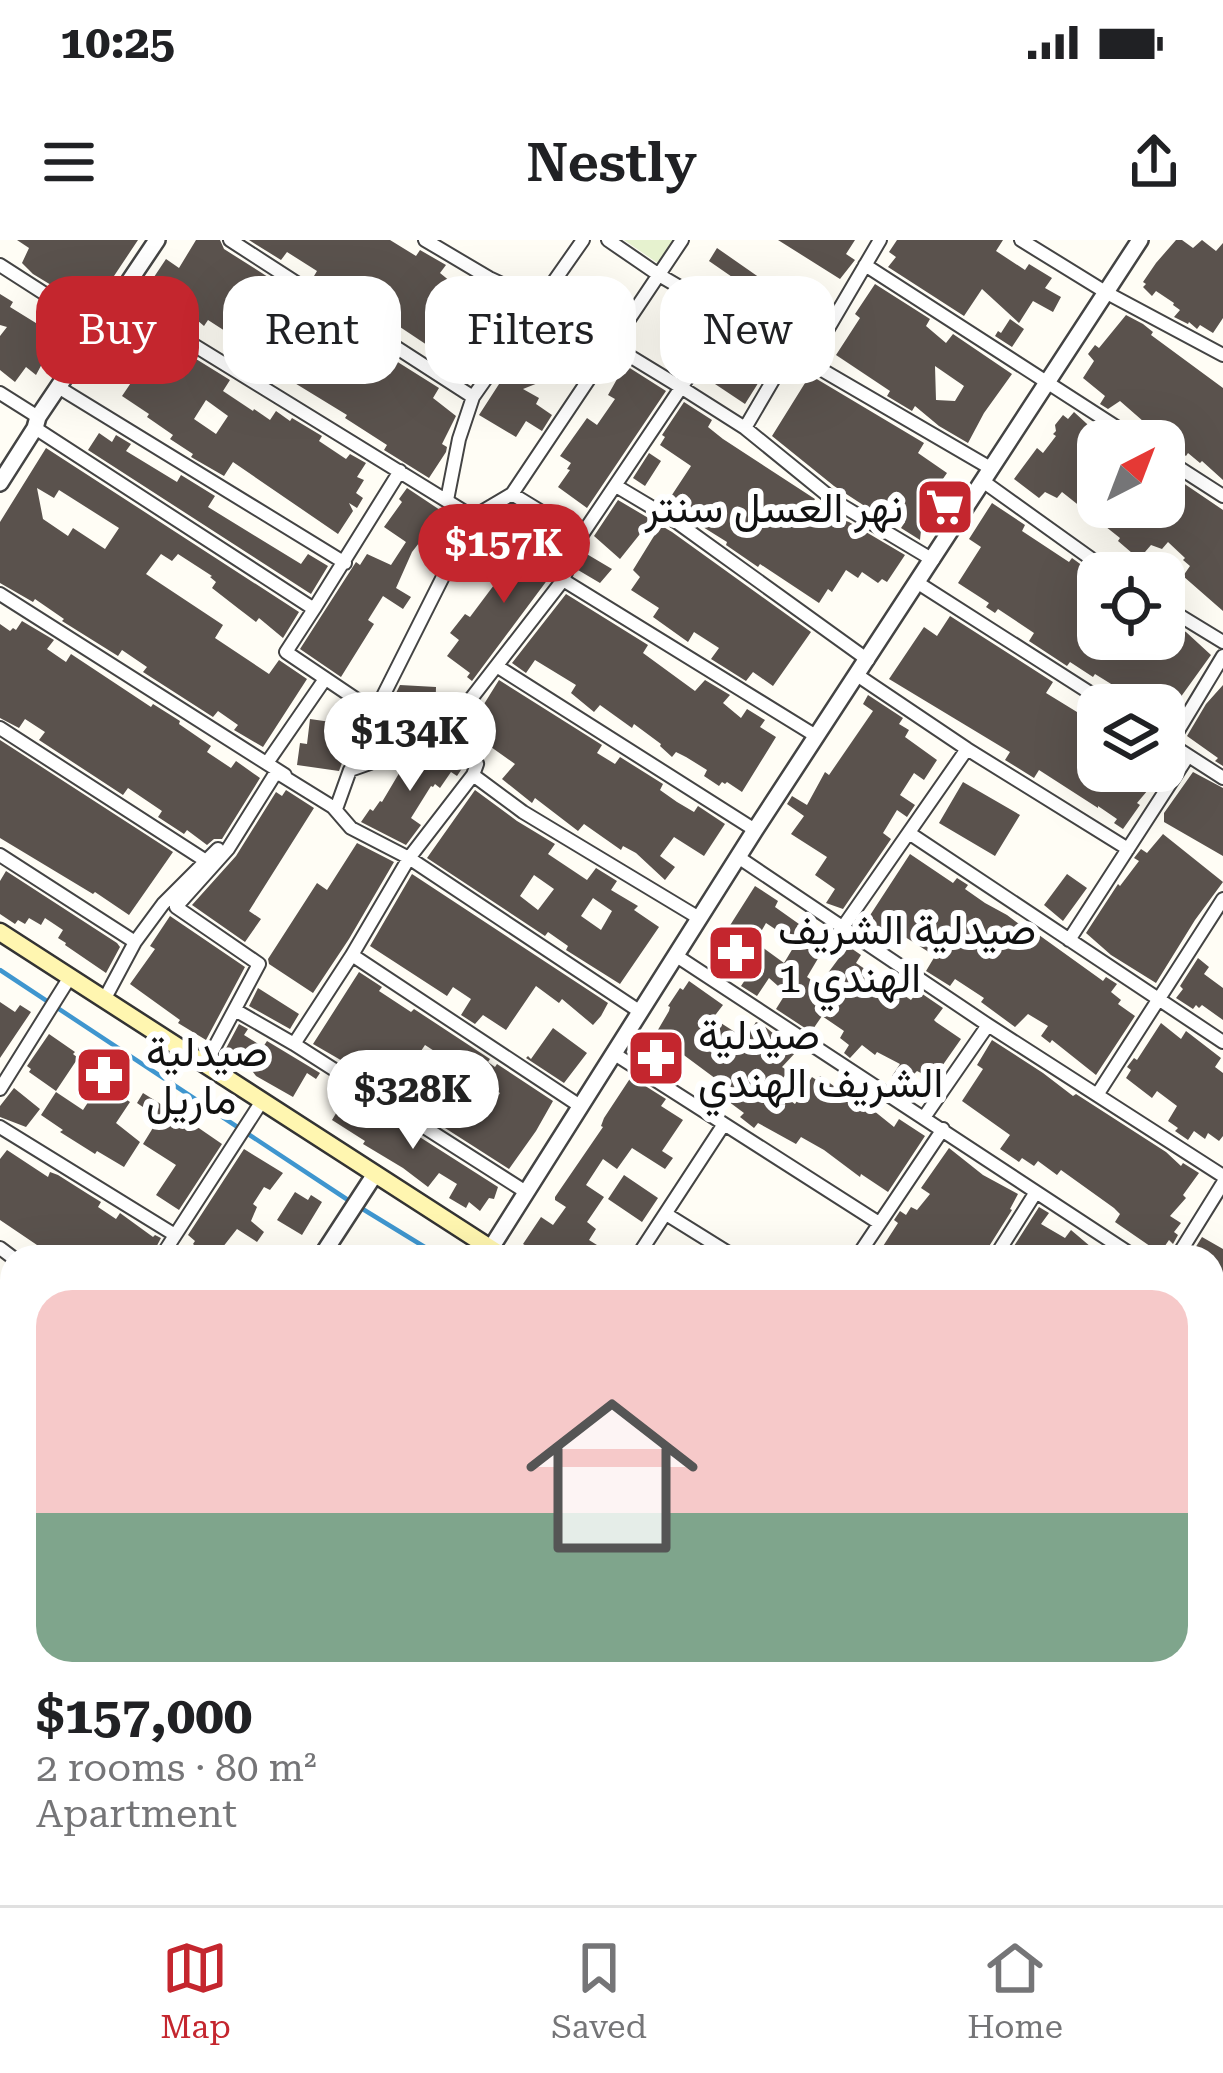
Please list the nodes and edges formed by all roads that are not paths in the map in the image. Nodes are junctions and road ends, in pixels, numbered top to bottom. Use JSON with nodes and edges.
{"nodes":[{"id":1,"x":230,"y":240,"type":"edge"},
{"id":2,"x":425,"y":240,"type":"edge"},
{"id":3,"x":583,"y":240,"type":"edge"},
{"id":4,"x":608,"y":240,"type":"edge"},
{"id":5,"x":682,"y":240,"type":"edge"},
{"id":6,"x":880,"y":240,"type":"edge"},
{"id":7,"x":1021,"y":240,"type":"edge"},
{"id":8,"x":1140,"y":240,"type":"edge"},
{"id":9,"x":155,"y":241,"type":"edge"},
{"id":10,"x":0,"y":265,"type":"edge"},
{"id":11,"x":865,"y":265,"type":"junction"},
{"id":12,"x":659,"y":275,"type":"junction"},
{"id":13,"x":133,"y":276,"type":"edge"},
{"id":14,"x":486,"y":276,"type":"edge"},
{"id":15,"x":559,"y":276,"type":"edge"},
{"id":16,"x":36,"y":288,"type":"edge"},
{"id":17,"x":1107,"y":292,"type":"junction"},
{"id":18,"x":636,"y":310,"type":"edge"},
{"id":19,"x":835,"y":316,"type":"edge"},
{"id":20,"x":199,"y":347,"type":"edge"},
{"id":21,"x":1223,"y":355,"type":"edge"},
{"id":22,"x":636,"y":360,"type":"edge"},
{"id":23,"x":835,"y":378,"type":"edge"},
{"id":24,"x":1048,"y":383,"type":"junction"},
{"id":25,"x":60,"y":384,"type":"edge"},
{"id":26,"x":482,"y":384,"type":"edge"},
{"id":27,"x":587,"y":384,"type":"edge"},
{"id":28,"x":685,"y":384,"type":"edge"},
{"id":29,"x":770,"y":384,"type":"edge"},
{"id":30,"x":58,"y":387,"type":"junction"},
{"id":31,"x":682,"y":388,"type":"junction"},
{"id":32,"x":0,"y":392,"type":"edge"},
{"id":33,"x":473,"y":397,"type":"junction"},
{"id":34,"x":1105,"y":420,"type":"edge"},
{"id":35,"x":36,"y":422,"type":"junction"},
{"id":36,"x":745,"y":428,"type":"junction"},
{"id":37,"x":400,"y":471,"type":"junction"},
{"id":38,"x":1185,"y":472,"type":"edge"},
{"id":39,"x":988,"y":476,"type":"junction"},
{"id":40,"x":0,"y":483,"type":"edge"},
{"id":41,"x":616,"y":486,"type":"junction"},
{"id":42,"x":512,"y":494,"type":"junction"},
{"id":43,"x":1223,"y":496,"type":"edge"},
{"id":44,"x":447,"y":500,"type":"junction"},
{"id":45,"x":472,"y":517,"type":"junction"},
{"id":46,"x":580,"y":536,"type":"junction"},
{"id":47,"x":1084,"y":552,"type":"edge"},
{"id":48,"x":933,"y":560,"type":"junction"},
{"id":49,"x":344,"y":563,"type":"junction"},
{"id":50,"x":563,"y":580,"type":"junction"},
{"id":51,"x":918,"y":583,"type":"junction"},
{"id":52,"x":0,"y":594,"type":"edge"},
{"id":53,"x":314,"y":609,"type":"junction"},
{"id":54,"x":1185,"y":617,"type":"edge"},
{"id":55,"x":1221,"y":636,"type":"edge"},
{"id":56,"x":1223,"y":656,"type":"edge"},
{"id":57,"x":868,"y":660,"type":"junction"},
{"id":58,"x":497,"y":667,"type":"junction"},
{"id":59,"x":856,"y":675,"type":"junction"},
{"id":60,"x":325,"y":679,"type":"junction"},
{"id":61,"x":1077,"y":685,"type":"edge"},
{"id":62,"x":1185,"y":714,"type":"edge"},
{"id":63,"x":376,"y":718,"type":"junction"},
{"id":64,"x":0,"y":728,"type":"edge"},
{"id":65,"x":816,"y":736,"type":"junction"},
{"id":66,"x":439,"y":740,"type":"junction"},
{"id":67,"x":967,"y":749,"type":"junction"},
{"id":68,"x":1185,"y":753,"type":"edge"},
{"id":69,"x":1188,"y":755,"type":"junction"},
{"id":70,"x":271,"y":765,"type":"junction"},
{"id":71,"x":473,"y":775,"type":"junction"},
{"id":72,"x":1223,"y":778,"type":"edge"},
{"id":73,"x":336,"y":809,"type":"junction"},
{"id":74,"x":755,"y":830,"type":"junction"},
{"id":75,"x":909,"y":833,"type":"junction"},
{"id":76,"x":226,"y":845,"type":"junction"},
{"id":77,"x":1128,"y":850,"type":"junction"},
{"id":78,"x":0,"y":855,"type":"edge"},
{"id":79,"x":738,"y":857,"type":"junction"},
{"id":80,"x":409,"y":858,"type":"junction"},
{"id":81,"x":206,"y":861,"type":"junction"},
{"id":82,"x":163,"y":904,"type":"junction"},
{"id":83,"x":1221,"y":906,"type":"edge"},
{"id":84,"x":700,"y":918,"type":"junction"},
{"id":85,"x":843,"y":927,"type":"junction"},
{"id":86,"x":0,"y":932,"type":"edge"},
{"id":87,"x":1069,"y":940,"type":"junction"},
{"id":88,"x":135,"y":942,"type":"junction"},
{"id":89,"x":352,"y":955,"type":"junction"},
{"id":90,"x":675,"y":955,"type":"junction"},
{"id":91,"x":260,"y":964,"type":"junction"},
{"id":92,"x":70,"y":977,"type":"junction"},
{"id":93,"x":104,"y":1000,"type":"junction"},
{"id":94,"x":1159,"y":1001,"type":"junction"},
{"id":95,"x":235,"y":1010,"type":"junction"},
{"id":96,"x":639,"y":1010,"type":"junction"},
{"id":97,"x":988,"y":1025,"type":"junction"},
{"id":98,"x":1223,"y":1042,"type":"edge"},
{"id":99,"x":294,"y":1044,"type":"junction"},
{"id":100,"x":613,"y":1053,"type":"junction"},
{"id":101,"x":205,"y":1065,"type":"junction"},
{"id":102,"x":0,"y":1089,"type":"edge"},
{"id":103,"x":1097,"y":1095,"type":"junction"},
{"id":104,"x":262,"y":1101,"type":"junction"},
{"id":105,"x":580,"y":1106,"type":"junction"},
{"id":106,"x":925,"y":1117,"type":"junction"},
{"id":107,"x":724,"y":1124,"type":"junction"},
{"id":108,"x":0,"y":1127,"type":"edge"},
{"id":109,"x":943,"y":1129,"type":"junction"},
{"id":110,"x":375,"y":1174,"type":"junction"},
{"id":111,"x":1223,"y":1179,"type":"edge"},
{"id":112,"x":526,"y":1192,"type":"junction"},
{"id":113,"x":1036,"y":1192,"type":"junction"},
{"id":114,"x":666,"y":1214,"type":"junction"},
{"id":115,"x":879,"y":1223,"type":"junction"},
{"id":116,"x":175,"y":1235,"type":"junction"},
{"id":117,"x":169,"y":1245,"type":"edge"},
{"id":118,"x":329,"y":1245,"type":"edge"},
{"id":119,"x":480,"y":1245,"type":"edge"},
{"id":120,"x":498,"y":1245,"type":"edge"},
{"id":121,"x":645,"y":1245,"type":"edge"},
{"id":122,"x":715,"y":1245,"type":"edge"},
{"id":123,"x":864,"y":1245,"type":"edge"},
{"id":124,"x":1003,"y":1245,"type":"edge"},
{"id":125,"x":1118,"y":1245,"type":"edge"},
{"id":126,"x":1184,"y":1245,"type":"edge"}],
"edges":[{"from":1,"to":33,"type":"street"},
{"from":2,"to":14,"type":"street"},
{"from":3,"to":15,"type":"street"},
{"from":4,"to":12,"type":"street"},
{"from":5,"to":12,"type":"street"},
{"from":6,"to":11,"type":"street"},
{"from":7,"to":17,"type":"street"},
{"from":8,"to":17,"type":"street"},
{"from":9,"to":13,"type":"street"},
{"from":10,"to":16,"type":"street"},
{"from":11,"to":19,"type":"street"},
{"from":11,"to":24,"type":"street"},
{"from":12,"to":18,"type":"street"},
{"from":17,"to":21,"type":"street"},
{"from":17,"to":24,"type":"street"},
{"from":20,"to":37,"type":"street"},
{"from":22,"to":31,"type":"street"},
{"from":23,"to":39,"type":"street"},
{"from":24,"to":34,"type":"street"},
{"from":24,"to":39,"type":"street"},
{"from":25,"to":30,"type":"street"},
{"from":26,"to":33,"type":"street"},
{"from":27,"to":42,"type":"street"},
{"from":28,"to":31,"type":"street"},
{"from":29,"to":36,"type":"street"},
{"from":30,"to":35,"type":"street"},
{"from":30,"to":49,"type":"street"},
{"from":31,"to":36,"type":"street"},
{"from":31,"to":41,"type":"street"},
{"from":32,"to":35,"type":"street"},
{"from":33,"to":44,"type":"street"},
{"from":35,"to":40,"type":"street"},
{"from":35,"to":53,"type":"street"},
{"from":36,"to":48,"type":"street"},
{"from":37,"to":44,"type":"street"},
{"from":37,"to":49,"type":"street"},
{"from":38,"to":43,"type":"street"},
{"from":39,"to":47,"type":"street"},
{"from":39,"to":48,"type":"street"},
{"from":41,"to":46,"type":"street"},
{"from":41,"to":57,"type":"street"},
{"from":42,"to":45,"type":"street"},
{"from":42,"to":46,"type":"street"},
{"from":44,"to":45,"type":"street"},
{"from":45,"to":63,"type":"street"},
{"from":46,"to":50,"type":"street"},
{"from":48,"to":51,"type":"street"},
{"from":49,"to":53,"type":"street"},
{"from":50,"to":58,"type":"street"},
{"from":50,"to":65,"type":"street"},
{"from":51,"to":57,"type":"street"},
{"from":51,"to":61,"type":"street"},
{"from":52,"to":70,"type":"street"},
{"from":53,"to":60,"type":"street"},
{"from":54,"to":55,"type":"street"},
{"from":56,"to":62,"type":"street"},
{"from":57,"to":59,"type":"street"},
{"from":58,"to":66,"type":"street"},
{"from":58,"to":74,"type":"street"},
{"from":59,"to":65,"type":"street"},
{"from":59,"to":67,"type":"street"},
{"from":60,"to":63,"type":"street"},
{"from":60,"to":70,"type":"street"},
{"from":63,"to":66,"type":"street"},
{"from":63,"to":73,"type":"street"},
{"from":64,"to":81,"type":"street"},
{"from":65,"to":74,"type":"street"},
{"from":66,"to":71,"type":"street"},
{"from":67,"to":75,"type":"street"},
{"from":67,"to":77,"type":"street"},
{"from":68,"to":69,"type":"street"},
{"from":69,"to":72,"type":"street"},
{"from":69,"to":77,"type":"street"},
{"from":70,"to":73,"type":"street"},
{"from":70,"to":76,"type":"street"},
{"from":71,"to":80,"type":"street"},
{"from":71,"to":84,"type":"street"},
{"from":73,"to":76,"type":"street"},
{"from":73,"to":80,"type":"street"},
{"from":74,"to":79,"type":"street"},
{"from":75,"to":85,"type":"street"},
{"from":75,"to":87,"type":"street"},
{"from":76,"to":81,"type":"street"},
{"from":76,"to":91,"type":"street"},
{"from":77,"to":87,"type":"street"},
{"from":78,"to":88,"type":"street"},
{"from":79,"to":84,"type":"street"},
{"from":79,"to":85,"type":"street"},
{"from":80,"to":89,"type":"street"},
{"from":80,"to":96,"type":"street"},
{"from":81,"to":82,"type":"street"},
{"from":82,"to":88,"type":"street"},
{"from":82,"to":91,"type":"street"},
{"from":83,"to":94,"type":"street"},
{"from":84,"to":90,"type":"street"},
{"from":85,"to":97,"type":"street"},
{"from":86,"to":92,"type":"main road"},
{"from":87,"to":94,"type":"street"},
{"from":88,"to":93,"type":"street"},
{"from":89,"to":99,"type":"street"},
{"from":89,"to":105,"type":"street"},
{"from":90,"to":96,"type":"street"},
{"from":90,"to":106,"type":"street"},
{"from":91,"to":95,"type":"street"},
{"from":92,"to":93,"type":"main road"},
{"from":92,"to":102,"type":"street"},
{"from":93,"to":101,"type":"main road"},
{"from":94,"to":98,"type":"street"},
{"from":94,"to":103,"type":"street"},
{"from":95,"to":99,"type":"street"},
{"from":95,"to":101,"type":"street"},
{"from":96,"to":100,"type":"street"},
{"from":97,"to":103,"type":"street"},
{"from":97,"to":106,"type":"street"},
{"from":99,"to":112,"type":"street"},
{"from":100,"to":105,"type":"street"},
{"from":100,"to":107,"type":"street"},
{"from":101,"to":104,"type":"main road"},
{"from":103,"to":111,"type":"street"},
{"from":104,"to":110,"type":"main road"},
{"from":104,"to":116,"type":"street"},
{"from":105,"to":112,"type":"street"},
{"from":106,"to":109,"type":"street"},
{"from":107,"to":114,"type":"street"},
{"from":107,"to":115,"type":"street"},
{"from":108,"to":116,"type":"street"},
{"from":109,"to":113,"type":"street"},
{"from":109,"to":115,"type":"street"},
{"from":110,"to":118,"type":"street"},
{"from":110,"to":119,"type":"main road"},
{"from":111,"to":126,"type":"street"},
{"from":112,"to":120,"type":"street"},
{"from":113,"to":124,"type":"street"},
{"from":113,"to":125,"type":"street"},
{"from":114,"to":121,"type":"street"},
{"from":114,"to":122,"type":"street"},
{"from":115,"to":123,"type":"street"},
{"from":116,"to":117,"type":"street"}]}
